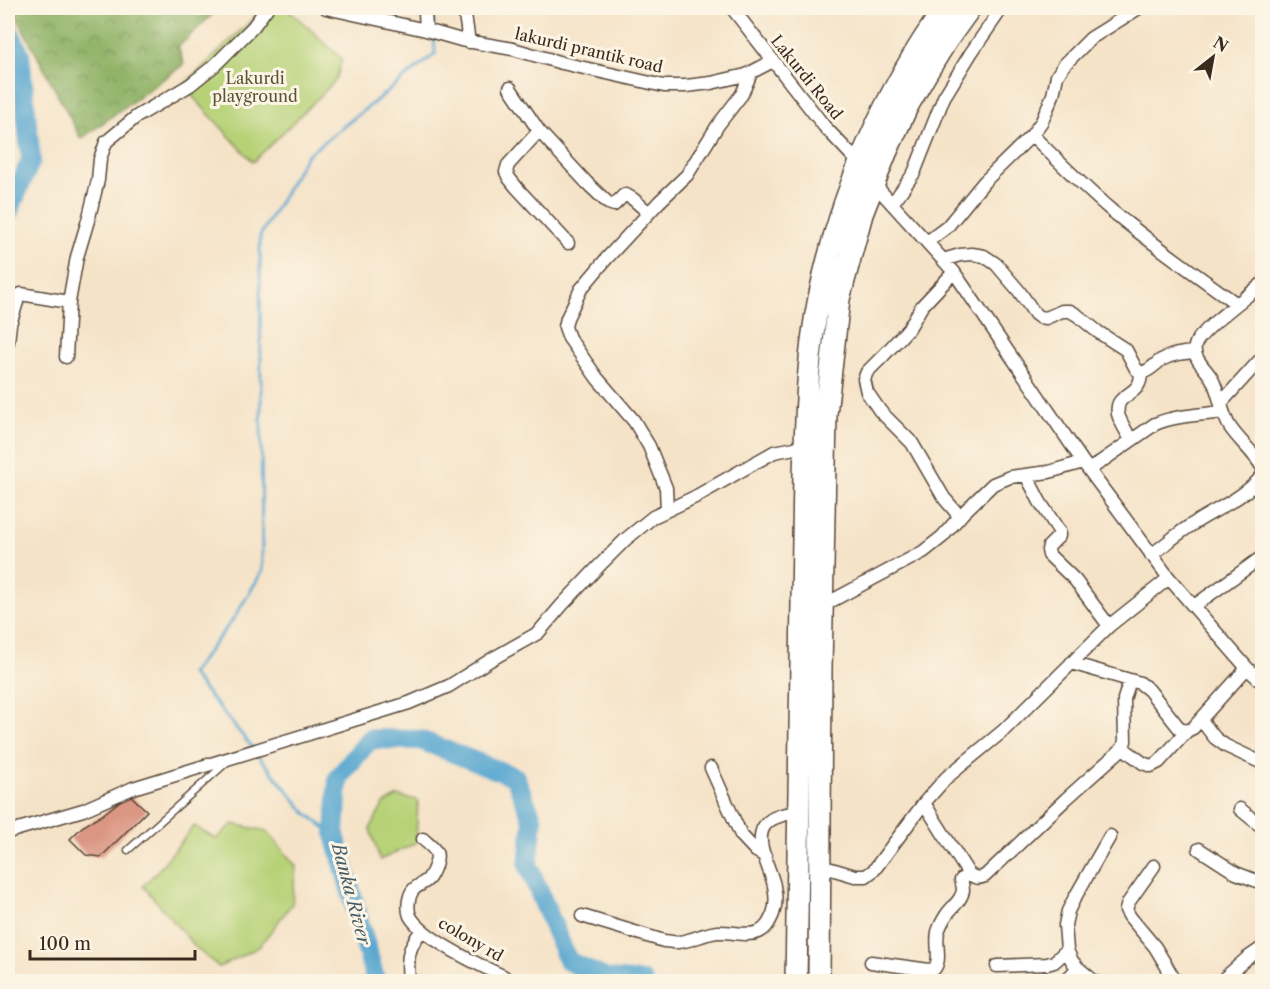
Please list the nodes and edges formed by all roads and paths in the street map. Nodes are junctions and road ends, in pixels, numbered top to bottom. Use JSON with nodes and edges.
{"nodes":[{"id":1,"x":267,"y":8,"type":"edge"},
{"id":2,"x":326,"y":8,"type":"edge"},
{"id":3,"x":423,"y":8,"type":"edge"},
{"id":4,"x":464,"y":8,"type":"edge"},
{"id":5,"x":732,"y":8,"type":"edge"},
{"id":6,"x":945,"y":8,"type":"edge"},
{"id":7,"x":970,"y":8,"type":"edge"},
{"id":8,"x":1002,"y":8,"type":"edge"},
{"id":9,"x":1139,"y":8,"type":"edge"},
{"id":10,"x":428,"y":31,"type":"junction"},
{"id":11,"x":469,"y":42,"type":"junction"},
{"id":12,"x":772,"y":61,"type":"junction"},
{"id":13,"x":751,"y":73,"type":"junction"},
{"id":14,"x":510,"y":88,"type":"dead end"},
{"id":15,"x":539,"y":131,"type":"junction"},
{"id":16,"x":1032,"y":135,"type":"junction"},
{"id":17,"x":860,"y":163,"type":"junction"},
{"id":18,"x":874,"y":184,"type":"junction"},
{"id":19,"x":892,"y":204,"type":"junction"},
{"id":20,"x":649,"y":213,"type":"junction"},
{"id":21,"x":927,"y":242,"type":"junction"},
{"id":22,"x":568,"y":243,"type":"dead end"},
{"id":23,"x":944,"y":260,"type":"junction"},
{"id":24,"x":954,"y":272,"type":"junction"},
{"id":25,"x":1263,"y":285,"type":"edge"},
{"id":26,"x":69,"y":302,"type":"junction"},
{"id":27,"x":1238,"y":304,"type":"junction"},
{"id":28,"x":8,"y":342,"type":"edge"},
{"id":29,"x":1194,"y":352,"type":"junction"},
{"id":30,"x":66,"y":357,"type":"dead end"},
{"id":31,"x":1259,"y":362,"type":"dead end"},
{"id":32,"x":1141,"y":374,"type":"junction"},
{"id":33,"x":1222,"y":407,"type":"junction"},
{"id":34,"x":1131,"y":440,"type":"junction"},
{"id":35,"x":805,"y":446,"type":"junction"},
{"id":36,"x":1086,"y":466,"type":"junction"},
{"id":37,"x":1263,"y":467,"type":"edge"},
{"id":38,"x":1026,"y":475,"type":"junction"},
{"id":39,"x":1263,"y":476,"type":"edge"},
{"id":40,"x":667,"y":510,"type":"junction"},
{"id":41,"x":963,"y":513,"type":"junction"},
{"id":42,"x":1152,"y":555,"type":"junction"},
{"id":43,"x":1263,"y":557,"type":"edge"},
{"id":44,"x":1169,"y":578,"type":"junction"},
{"id":45,"x":822,"y":606,"type":"junction"},
{"id":46,"x":1194,"y":606,"type":"junction"},
{"id":47,"x":1109,"y":626,"type":"junction"},
{"id":48,"x":1071,"y":663,"type":"junction"},
{"id":49,"x":1247,"y":668,"type":"junction"},
{"id":50,"x":1130,"y":680,"type":"junction"},
{"id":51,"x":1263,"y":682,"type":"edge"},
{"id":52,"x":1201,"y":720,"type":"junction"},
{"id":53,"x":1187,"y":731,"type":"junction"},
{"id":54,"x":1123,"y":748,"type":"junction"},
{"id":55,"x":231,"y":759,"type":"junction"},
{"id":56,"x":1263,"y":762,"type":"edge"},
{"id":57,"x":711,"y":768,"type":"dead end"},
{"id":58,"x":924,"y":803,"type":"junction"},
{"id":59,"x":1240,"y":809,"type":"dead end"},
{"id":60,"x":798,"y":812,"type":"junction"},
{"id":61,"x":1263,"y":827,"type":"edge"},
{"id":62,"x":8,"y":832,"type":"edge"},
{"id":63,"x":1110,"y":836,"type":"dead end"},
{"id":64,"x":423,"y":839,"type":"dead end"},
{"id":65,"x":1199,"y":849,"type":"dead end"},
{"id":66,"x":128,"y":850,"type":"dead end"},
{"id":67,"x":765,"y":856,"type":"junction"},
{"id":68,"x":821,"y":866,"type":"junction"},
{"id":69,"x":1154,"y":866,"type":"dead end"},
{"id":70,"x":968,"y":873,"type":"junction"},
{"id":71,"x":1263,"y":883,"type":"edge"},
{"id":72,"x":582,"y":916,"type":"dead end"},
{"id":73,"x":422,"y":930,"type":"junction"},
{"id":74,"x":1263,"y":948,"type":"edge"},
{"id":75,"x":1067,"y":950,"type":"junction"},
{"id":76,"x":871,"y":962,"type":"dead end"},
{"id":77,"x":996,"y":966,"type":"dead end"},
{"id":78,"x":1078,"y":968,"type":"junction"},
{"id":79,"x":796,"y":978,"type":"edge"},
{"id":80,"x":819,"y":978,"type":"edge"},
{"id":81,"x":503,"y":980,"type":"edge"},
{"id":82,"x":1090,"y":980,"type":"edge"},
{"id":83,"x":409,"y":981,"type":"edge"},
{"id":84,"x":1064,"y":981,"type":"edge"},
{"id":85,"x":1176,"y":981,"type":"edge"},
{"id":86,"x":1220,"y":981,"type":"edge"}],
"edges":[{"from":1,"to":26,"type":"street"},
{"from":2,"to":10,"type":"street","name":"lakurdi prantik road"},
{"from":3,"to":10,"type":"street"},
{"from":4,"to":11,"type":"street"},
{"from":5,"to":12,"type":"street","name":"Lakurdi Road"},
{"from":6,"to":17,"type":"highway"},
{"from":7,"to":18,"type":"highway"},
{"from":8,"to":19,"type":"street"},
{"from":9,"to":16,"type":"street"},
{"from":10,"to":11,"type":"street","name":"lakurdi prantik road"},
{"from":11,"to":13,"type":"street","name":"lakurdi prantik road"},
{"from":12,"to":13,"type":"street","name":"lakurdi prantik road"},
{"from":12,"to":17,"type":"street","name":"Lakurdi Road"},
{"from":13,"to":20,"type":"street"},
{"from":14,"to":15,"type":"street"},
{"from":15,"to":20,"type":"street"},
{"from":15,"to":22,"type":"street"},
{"from":16,"to":21,"type":"street"},
{"from":16,"to":27,"type":"street"},
{"from":17,"to":35,"type":"highway"},
{"from":18,"to":19,"type":"street"},
{"from":18,"to":45,"type":"highway"},
{"from":19,"to":21,"type":"street"},
{"from":20,"to":40,"type":"street"},
{"from":21,"to":23,"type":"street"},
{"from":23,"to":24,"type":"street"},
{"from":23,"to":32,"type":"street"},
{"from":24,"to":36,"type":"street"},
{"from":24,"to":41,"type":"street"},
{"from":25,"to":27,"type":"street"},
{"from":26,"to":28,"type":"street"},
{"from":26,"to":30,"type":"street"},
{"from":27,"to":29,"type":"street"},
{"from":29,"to":32,"type":"street"},
{"from":29,"to":33,"type":"street"},
{"from":31,"to":33,"type":"street"},
{"from":32,"to":34,"type":"street"},
{"from":33,"to":34,"type":"street"},
{"from":33,"to":37,"type":"street"},
{"from":34,"to":36,"type":"street"},
{"from":35,"to":40,"type":"street"},
{"from":35,"to":60,"type":"highway"},
{"from":36,"to":38,"type":"street"},
{"from":36,"to":42,"type":"street"},
{"from":38,"to":41,"type":"street"},
{"from":38,"to":47,"type":"street"},
{"from":39,"to":42,"type":"street"},
{"from":40,"to":55,"type":"street"},
{"from":41,"to":45,"type":"street"},
{"from":42,"to":44,"type":"street"},
{"from":43,"to":46,"type":"street"},
{"from":44,"to":46,"type":"street"},
{"from":44,"to":47,"type":"street"},
{"from":45,"to":68,"type":"highway"},
{"from":46,"to":49,"type":"street"},
{"from":47,"to":48,"type":"street"},
{"from":48,"to":50,"type":"street"},
{"from":48,"to":58,"type":"street"},
{"from":49,"to":51,"type":"street"},
{"from":49,"to":52,"type":"street"},
{"from":50,"to":53,"type":"street"},
{"from":50,"to":54,"type":"street"},
{"from":52,"to":53,"type":"street"},
{"from":52,"to":56,"type":"street"},
{"from":53,"to":54,"type":"street"},
{"from":54,"to":70,"type":"street"},
{"from":55,"to":62,"type":"street"},
{"from":55,"to":66,"type":"lane"},
{"from":57,"to":67,"type":"street"},
{"from":58,"to":68,"type":"street"},
{"from":58,"to":70,"type":"street"},
{"from":59,"to":61,"type":"street"},
{"from":60,"to":67,"type":"street"},
{"from":60,"to":79,"type":"highway"},
{"from":63,"to":75,"type":"street"},
{"from":64,"to":73,"type":"street","name":"colony rd"},
{"from":65,"to":71,"type":"street"},
{"from":67,"to":72,"type":"street"},
{"from":68,"to":80,"type":"highway"},
{"from":69,"to":85,"type":"street"},
{"from":70,"to":76,"type":"street"},
{"from":73,"to":81,"type":"street","name":"colony rd"},
{"from":73,"to":83,"type":"street","name":"colony rd"},
{"from":74,"to":86,"type":"street"},
{"from":75,"to":77,"type":"street"},
{"from":75,"to":78,"type":"street"},
{"from":78,"to":82,"type":"street"},
{"from":78,"to":84,"type":"street"}]}
